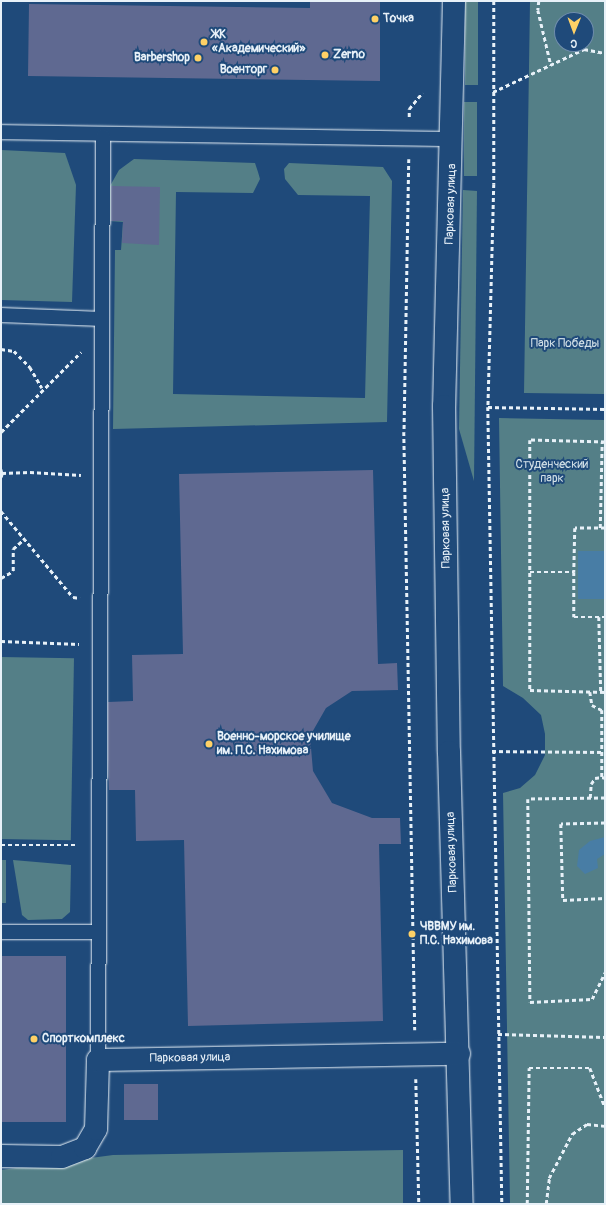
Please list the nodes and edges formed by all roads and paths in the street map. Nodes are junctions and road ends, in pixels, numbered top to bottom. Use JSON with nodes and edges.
{"nodes":[{"id":1,"x":454,"y":1,"type":"edge"},
{"id":2,"x":494,"y":1,"type":"edge"},
{"id":3,"x":539,"y":1,"type":"edge"},
{"id":4,"x":605,"y":53,"type":"edge"},
{"id":5,"x":551,"y":64,"type":"junction"},
{"id":6,"x":493,"y":92,"type":"junction"},
{"id":7,"x":422,"y":93,"type":"dead end"},
{"id":8,"x":409,"y":122,"type":"dead end"},
{"id":9,"x":1,"y":132,"type":"edge"},
{"id":10,"x":103,"y":136,"type":"junction"},
{"id":11,"x":453,"y":139,"type":"junction"},
{"id":12,"x":409,"y":154,"type":"dead end"},
{"id":13,"x":1,"y":315,"type":"edge"},
{"id":14,"x":102,"y":319,"type":"junction"},
{"id":15,"x":102,"y":347,"type":"junction"},
{"id":16,"x":1,"y":349,"type":"edge"},
{"id":17,"x":42,"y":388,"type":"junction"},
{"id":18,"x":488,"y":407,"type":"junction"},
{"id":19,"x":605,"y":409,"type":"edge"},
{"id":20,"x":1,"y":432,"type":"edge"},
{"id":21,"x":603,"y":442,"type":"edge"},
{"id":22,"x":1,"y":469,"type":"edge"},
{"id":23,"x":2,"y":475,"type":"edge"},
{"id":24,"x":101,"y":475,"type":"junction"},
{"id":25,"x":1,"y":511,"type":"edge"},
{"id":26,"x":600,"y":528,"type":"junction"},
{"id":27,"x":605,"y":528,"type":"edge"},
{"id":28,"x":24,"y":539,"type":"junction"},
{"id":29,"x":530,"y":572,"type":"junction"},
{"id":30,"x":574,"y":572,"type":"junction"},
{"id":31,"x":1,"y":578,"type":"edge"},
{"id":32,"x":100,"y":600,"type":"junction"},
{"id":33,"x":599,"y":617,"type":"junction"},
{"id":34,"x":605,"y":617,"type":"edge"},
{"id":35,"x":1,"y":641,"type":"edge"},
{"id":36,"x":100,"y":645,"type":"junction"},
{"id":37,"x":590,"y":692,"type":"junction"},
{"id":38,"x":603,"y":692,"type":"edge"},
{"id":39,"x":603,"y":709,"type":"edge"},
{"id":40,"x":492,"y":751,"type":"junction"},
{"id":41,"x":604,"y":752,"type":"edge"},
{"id":42,"x":604,"y":777,"type":"edge"},
{"id":43,"x":590,"y":798,"type":"junction"},
{"id":44,"x":605,"y":798,"type":"edge"},
{"id":45,"x":605,"y":823,"type":"edge"},
{"id":46,"x":1,"y":845,"type":"edge"},
{"id":47,"x":99,"y":845,"type":"junction"},
{"id":48,"x":605,"y":898,"type":"edge"},
{"id":49,"x":1,"y":932,"type":"edge"},
{"id":50,"x":98,"y":932,"type":"junction"},
{"id":51,"x":605,"y":972,"type":"edge"},
{"id":52,"x":498,"y":1034,"type":"junction"},
{"id":53,"x":605,"y":1037,"type":"edge"},
{"id":54,"x":459,"y":1054,"type":"junction"},
{"id":55,"x":415,"y":1055,"type":"junction"},
{"id":56,"x":98,"y":1060,"type":"junction"},
{"id":57,"x":605,"y":1108,"type":"edge"},
{"id":58,"x":605,"y":1126,"type":"edge"},
{"id":59,"x":1,"y":1156,"type":"edge"},
{"id":60,"x":418,"y":1204,"type":"edge"},
{"id":61,"x":462,"y":1204,"type":"edge"},
{"id":62,"x":502,"y":1204,"type":"edge"},
{"id":63,"x":527,"y":1204,"type":"edge"},
{"id":64,"x":546,"y":1204,"type":"edge"}],
"edges":[{"from":1,"to":11,"type":"street","name":"Парковая улица"},
{"from":2,"to":6,"type":"path"},
{"from":3,"to":5,"type":"path"},
{"from":4,"to":5,"type":"path"},
{"from":5,"to":6,"type":"path"},
{"from":6,"to":18,"type":"path"},
{"from":7,"to":8,"type":"path"},
{"from":9,"to":10,"type":"lane"},
{"from":10,"to":11,"type":"lane"},
{"from":10,"to":14,"type":"lane"},
{"from":11,"to":54,"type":"street","name":"Парковая улица"},
{"from":12,"to":55,"type":"path"},
{"from":13,"to":14,"type":"lane"},
{"from":14,"to":15,"type":"lane"},
{"from":15,"to":17,"type":"path"},
{"from":15,"to":24,"type":"lane"},
{"from":16,"to":17,"type":"path"},
{"from":17,"to":20,"type":"path"},
{"from":18,"to":19,"type":"path"},
{"from":18,"to":40,"type":"path"},
{"from":21,"to":26,"type":"path"},
{"from":21,"to":29,"type":"path"},
{"from":22,"to":23,"type":"path"},
{"from":23,"to":24,"type":"path"},
{"from":24,"to":32,"type":"lane"},
{"from":25,"to":28,"type":"path"},
{"from":26,"to":27,"type":"path"},
{"from":26,"to":30,"type":"path"},
{"from":28,"to":31,"type":"path"},
{"from":28,"to":32,"type":"path"},
{"from":29,"to":30,"type":"path"},
{"from":29,"to":37,"type":"path"},
{"from":30,"to":33,"type":"path"},
{"from":32,"to":36,"type":"lane"},
{"from":33,"to":34,"type":"path"},
{"from":33,"to":38,"type":"path"},
{"from":35,"to":36,"type":"path"},
{"from":36,"to":47,"type":"lane"},
{"from":37,"to":38,"type":"path"},
{"from":37,"to":39,"type":"path"},
{"from":39,"to":41,"type":"path"},
{"from":40,"to":41,"type":"path"},
{"from":40,"to":52,"type":"path"},
{"from":41,"to":42,"type":"path"},
{"from":42,"to":43,"type":"path"},
{"from":43,"to":44,"type":"path"},
{"from":43,"to":51,"type":"path"},
{"from":45,"to":48,"type":"path"},
{"from":46,"to":47,"type":"path"},
{"from":47,"to":50,"type":"lane"},
{"from":49,"to":50,"type":"lane"},
{"from":50,"to":56,"type":"lane"},
{"from":52,"to":53,"type":"path"},
{"from":52,"to":62,"type":"path"},
{"from":54,"to":55,"type":"street","name":"Парковая улица"},
{"from":54,"to":61,"type":"street","name":"Парковая улица"},
{"from":55,"to":56,"type":"street","name":"Парковая улица"},
{"from":55,"to":60,"type":"path"},
{"from":56,"to":59,"type":"street"},
{"from":57,"to":63,"type":"path"},
{"from":58,"to":64,"type":"path"}]}
